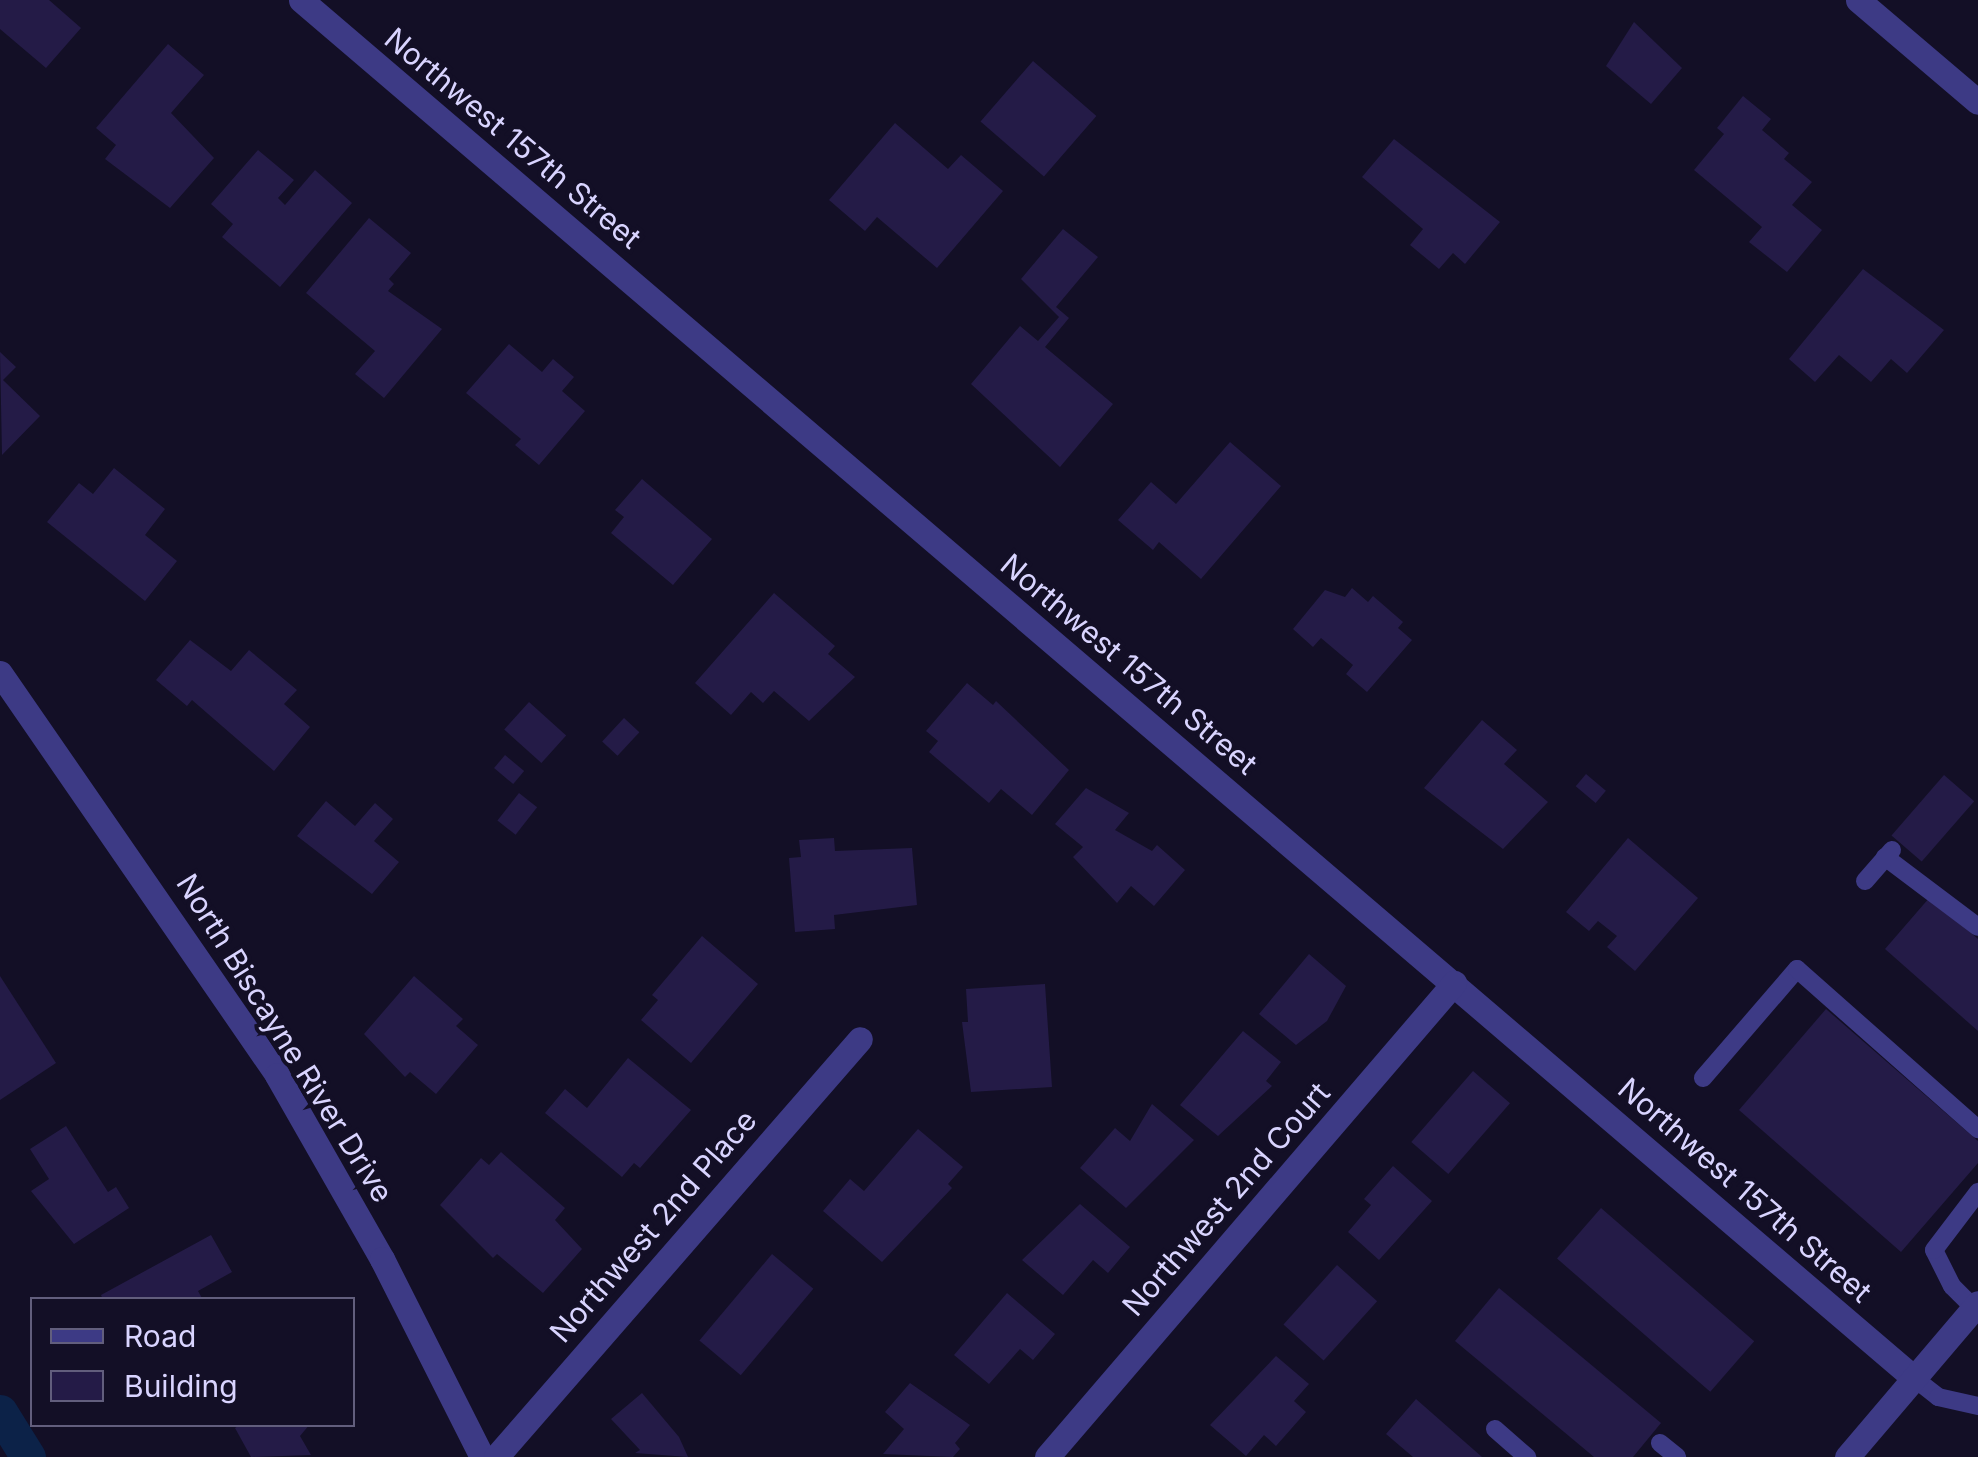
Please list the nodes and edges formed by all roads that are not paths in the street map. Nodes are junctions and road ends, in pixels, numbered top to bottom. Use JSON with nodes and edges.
{"nodes":[{"id":1,"x":302,"y":0,"type":"edge"},
{"id":2,"x":1858,"y":0,"type":"edge"},
{"id":3,"x":1978,"y":102,"type":"edge"},
{"id":4,"x":0,"y":673,"type":"edge"},
{"id":5,"x":1865,"y":881,"type":"dead end"},
{"id":6,"x":1978,"y":927,"type":"edge"},
{"id":7,"x":1454,"y":983,"type":"junction"},
{"id":8,"x":860,"y":1040,"type":"dead end"},
{"id":9,"x":1703,"y":1078,"type":"dead end"},
{"id":10,"x":1978,"y":1129,"type":"edge"},
{"id":11,"x":1978,"y":1192,"type":"edge"},
{"id":12,"x":1976,"y":1306,"type":"edge"},
{"id":13,"x":1914,"y":1378,"type":"junction"},
{"id":14,"x":1978,"y":1406,"type":"edge"},
{"id":15,"x":1496,"y":1430,"type":"dead end"},
{"id":16,"x":1660,"y":1443,"type":"dead end"},
{"id":17,"x":482,"y":1457,"type":"edge"},
{"id":18,"x":496,"y":1457,"type":"edge"},
{"id":19,"x":1047,"y":1457,"type":"edge"},
{"id":20,"x":1527,"y":1457,"type":"edge"},
{"id":21,"x":1677,"y":1457,"type":"edge"},
{"id":22,"x":1847,"y":1457,"type":"edge"}],
"edges":[{"from":1,"to":7,"type":"street","name":"Northwest 157th Street"},
{"from":2,"to":3,"type":"street"},
{"from":4,"to":17,"type":"street","name":"North Biscayne River Drive"},
{"from":5,"to":6,"type":"lane"},
{"from":7,"to":13,"type":"street","name":"Northwest 157th Street"},
{"from":7,"to":19,"type":"street","name":"Northwest 2nd Court"},
{"from":8,"to":18,"type":"street","name":"Northwest 2nd Place"},
{"from":9,"to":10,"type":"lane"},
{"from":11,"to":12,"type":"lane"},
{"from":12,"to":13,"type":"street"},
{"from":13,"to":14,"type":"lane"},
{"from":13,"to":22,"type":"street"},
{"from":15,"to":20,"type":"lane"},
{"from":16,"to":21,"type":"lane"}]}
